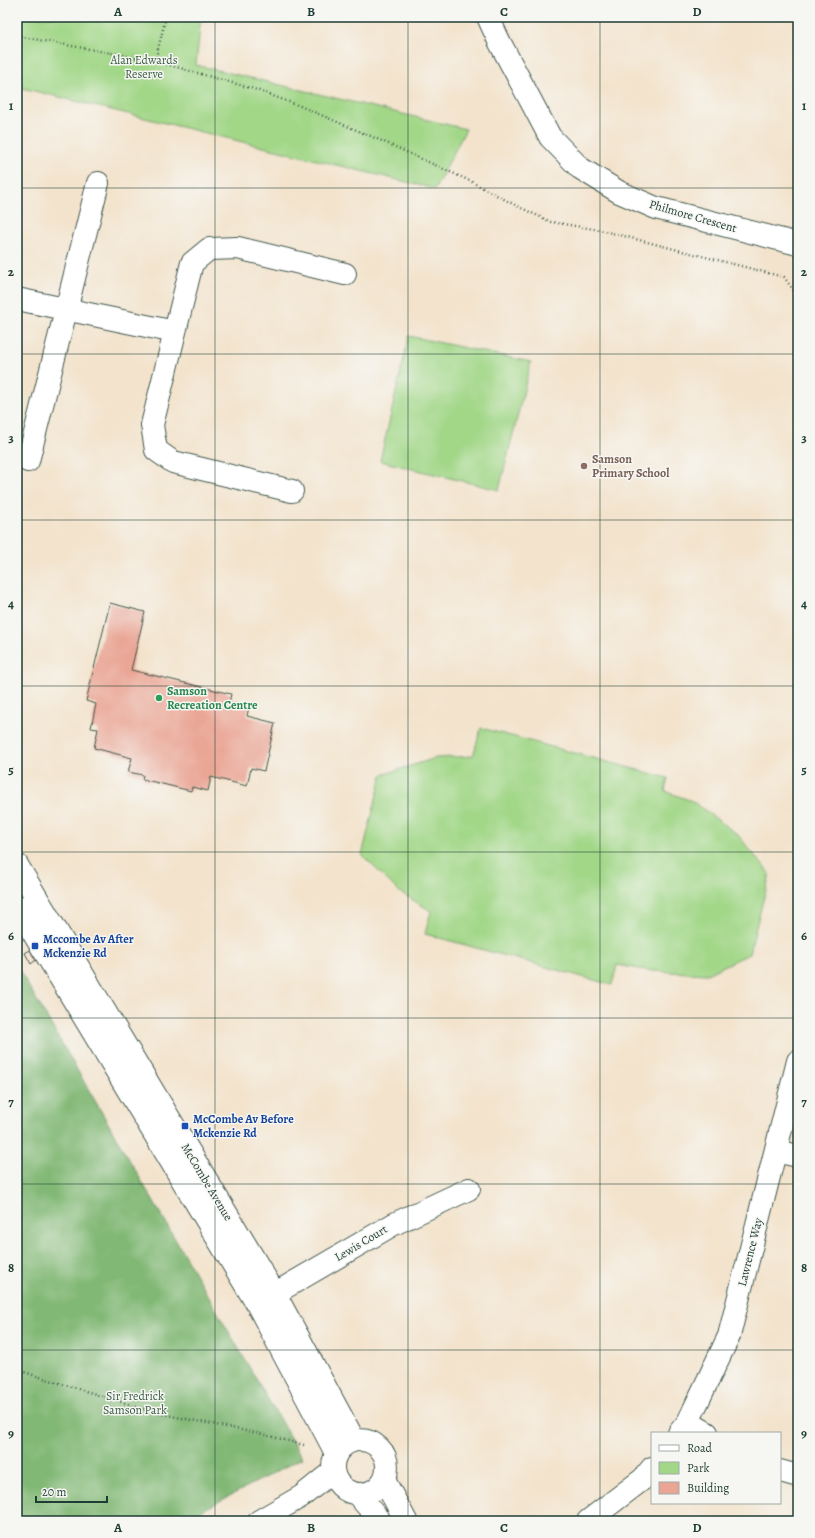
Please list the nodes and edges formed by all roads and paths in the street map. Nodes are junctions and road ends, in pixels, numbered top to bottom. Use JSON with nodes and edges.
{"nodes":[{"id":1,"x":166,"y":17,"type":"edge"},
{"id":2,"x":488,"y":17,"type":"edge"},
{"id":3,"x":17,"y":36,"type":"edge"},
{"id":4,"x":155,"y":61,"type":"junction"},
{"id":5,"x":98,"y":183,"type":"dead end"},
{"id":6,"x":798,"y":244,"type":"edge"},
{"id":7,"x":345,"y":274,"type":"dead end"},
{"id":8,"x":798,"y":293,"type":"edge"},
{"id":9,"x":17,"y":299,"type":"edge"},
{"id":10,"x":67,"y":309,"type":"junction"},
{"id":11,"x":175,"y":332,"type":"junction"},
{"id":12,"x":28,"y":461,"type":"dead end"},
{"id":13,"x":292,"y":491,"type":"dead end"},
{"id":14,"x":17,"y":865,"type":"edge"},
{"id":15,"x":17,"y":906,"type":"edge"},
{"id":16,"x":798,"y":1061,"type":"edge"},
{"id":17,"x":776,"y":1151,"type":"junction"},
{"id":18,"x":798,"y":1156,"type":"edge"},
{"id":19,"x":469,"y":1189,"type":"dead end"},
{"id":20,"x":266,"y":1299,"type":"junction"},
{"id":21,"x":17,"y":1370,"type":"edge"},
{"id":22,"x":683,"y":1427,"type":"edge"},
{"id":23,"x":703,"y":1432,"type":"edge"},
{"id":24,"x":354,"y":1440,"type":"junction"},
{"id":25,"x":306,"y":1445,"type":"dead end"},
{"id":26,"x":651,"y":1469,"type":"edge"},
{"id":27,"x":781,"y":1471,"type":"edge"},
{"id":28,"x":342,"y":1476,"type":"junction"},
{"id":29,"x":798,"y":1476,"type":"edge"},
{"id":30,"x":384,"y":1480,"type":"junction"},
{"id":31,"x":259,"y":1521,"type":"edge"},
{"id":32,"x":380,"y":1521,"type":"edge"},
{"id":33,"x":406,"y":1521,"type":"edge"},
{"id":34,"x":588,"y":1521,"type":"edge"}],
"edges":[{"from":1,"to":4,"type":"path"},
{"from":2,"to":6,"type":"street","name":"Philmore Crescent"},
{"from":3,"to":4,"type":"path"},
{"from":4,"to":8,"type":"path"},
{"from":5,"to":10,"type":"street"},
{"from":7,"to":11,"type":"street"},
{"from":9,"to":10,"type":"street"},
{"from":10,"to":11,"type":"street"},
{"from":10,"to":12,"type":"street"},
{"from":11,"to":13,"type":"street"},
{"from":14,"to":20,"type":"street","name":"McCombe Avenue"},
{"from":15,"to":20,"type":"street","name":"McCombe Avenue"},
{"from":16,"to":17,"type":"street","name":"Lawrence Way"},
{"from":17,"to":18,"type":"street"},
{"from":17,"to":22,"type":"street","name":"Lawrence Way"},
{"from":19,"to":20,"type":"street","name":"Lewis Court"},
{"from":20,"to":24,"type":"street","name":"McCombe Avenue"},
{"from":20,"to":28,"type":"street","name":"McCombe Avenue"},
{"from":21,"to":25,"type":"path"},
{"from":22,"to":23,"type":"street"},
{"from":24,"to":28,"type":"street"},
{"from":24,"to":30,"type":"street"},
{"from":26,"to":34,"type":"street"},
{"from":27,"to":29,"type":"street"},
{"from":28,"to":30,"type":"street"},
{"from":28,"to":31,"type":"street"},
{"from":28,"to":32,"type":"street","name":"McCombe Avenue"},
{"from":30,"to":33,"type":"street"}]}
